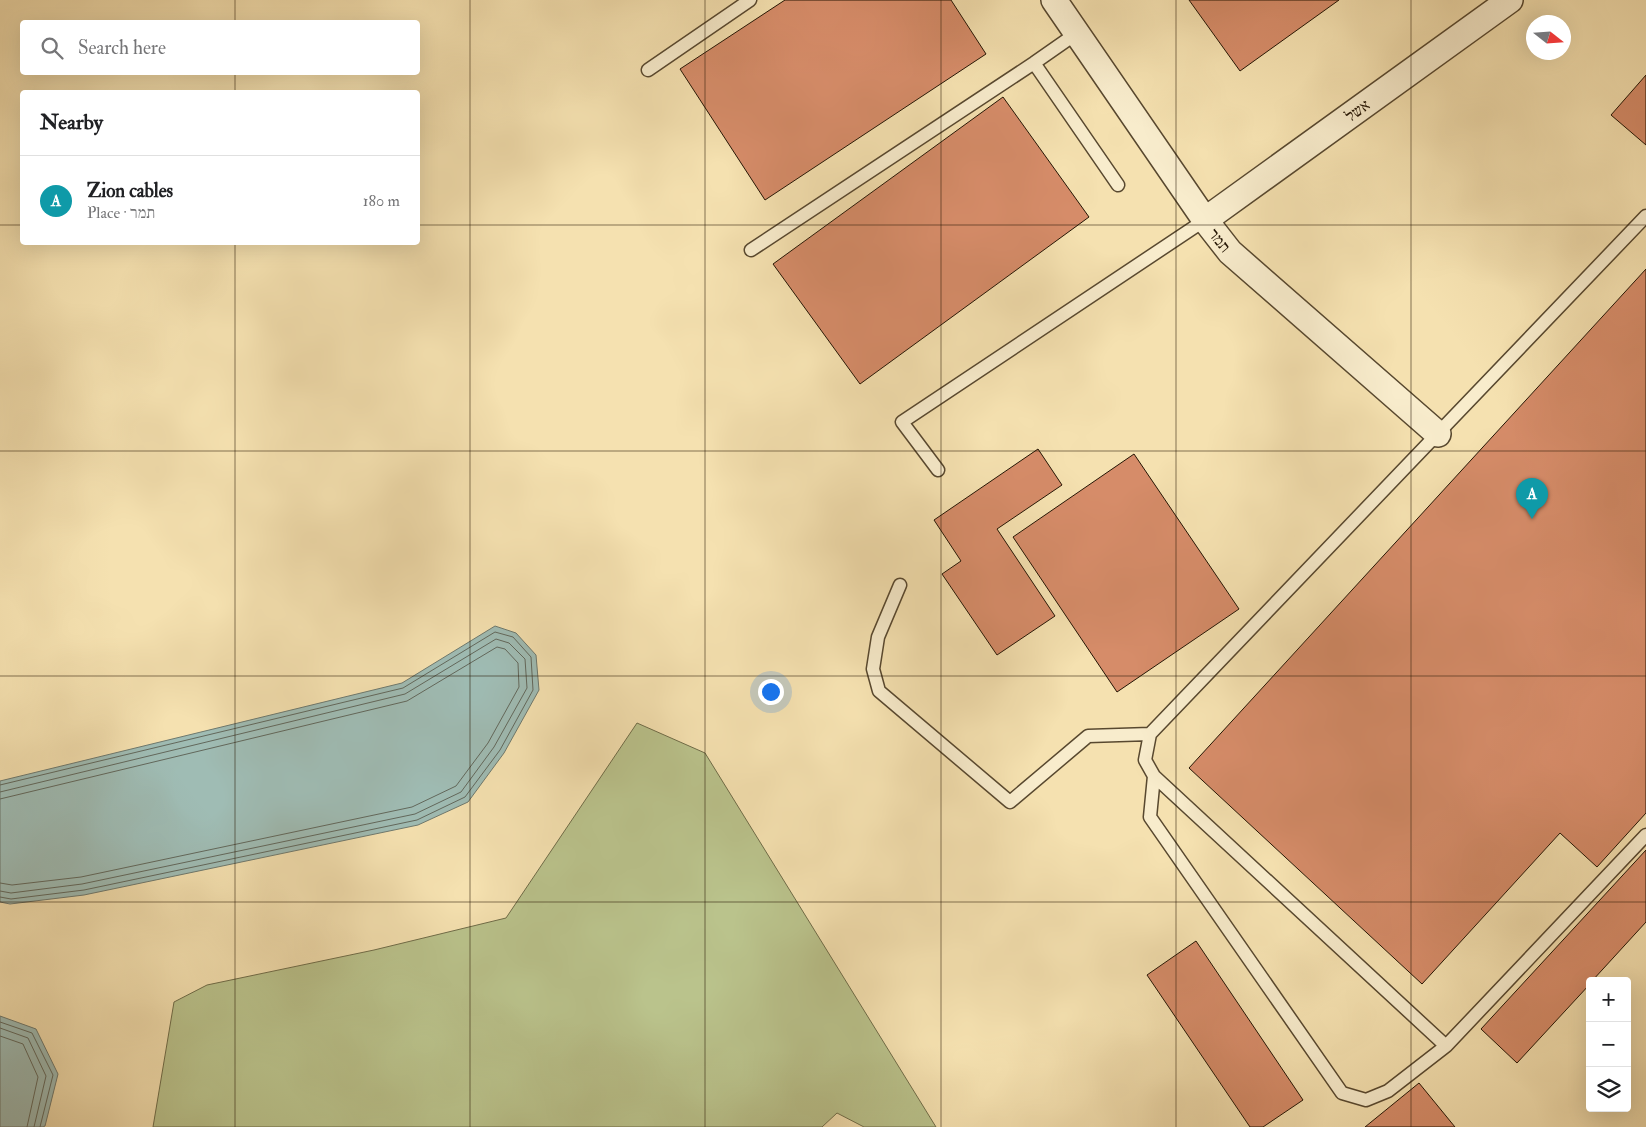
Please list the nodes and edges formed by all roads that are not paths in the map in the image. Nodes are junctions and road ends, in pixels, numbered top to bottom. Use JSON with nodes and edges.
{"nodes":[{"id":1,"x":750,"y":0,"type":"edge"},
{"id":2,"x":1054,"y":0,"type":"edge"},
{"id":3,"x":1510,"y":0,"type":"edge"},
{"id":4,"x":1077,"y":32,"type":"junction"},
{"id":5,"x":1034,"y":63,"type":"junction"},
{"id":6,"x":648,"y":70,"type":"dead end"},
{"id":7,"x":1118,"y":186,"type":"dead end"},
{"id":8,"x":1646,"y":216,"type":"edge"},
{"id":9,"x":1205,"y":220,"type":"junction"},
{"id":10,"x":751,"y":250,"type":"dead end"},
{"id":11,"x":1438,"y":434,"type":"junction"},
{"id":12,"x":938,"y":470,"type":"dead end"},
{"id":13,"x":900,"y":585,"type":"dead end"},
{"id":14,"x":1150,"y":734,"type":"junction"},
{"id":15,"x":1154,"y":776,"type":"junction"},
{"id":16,"x":1646,"y":835,"type":"edge"},
{"id":17,"x":1446,"y":1046,"type":"junction"}],
"edges":[{"from":1,"to":6,"type":"lane"},
{"from":2,"to":4,"type":"street","name":"תמר"},
{"from":3,"to":9,"type":"street","name":"אשל"},
{"from":4,"to":5,"type":"lane"},
{"from":4,"to":9,"type":"street","name":"תמר"},
{"from":5,"to":7,"type":"lane"},
{"from":5,"to":10,"type":"lane"},
{"from":8,"to":11,"type":"lane"},
{"from":9,"to":11,"type":"street","name":"תמר"},
{"from":9,"to":12,"type":"lane"},
{"from":11,"to":14,"type":"lane"},
{"from":13,"to":14,"type":"lane"},
{"from":14,"to":15,"type":"lane"},
{"from":15,"to":17,"type":"lane"},
{"from":15,"to":17,"type":"lane"},
{"from":16,"to":17,"type":"lane"}]}
